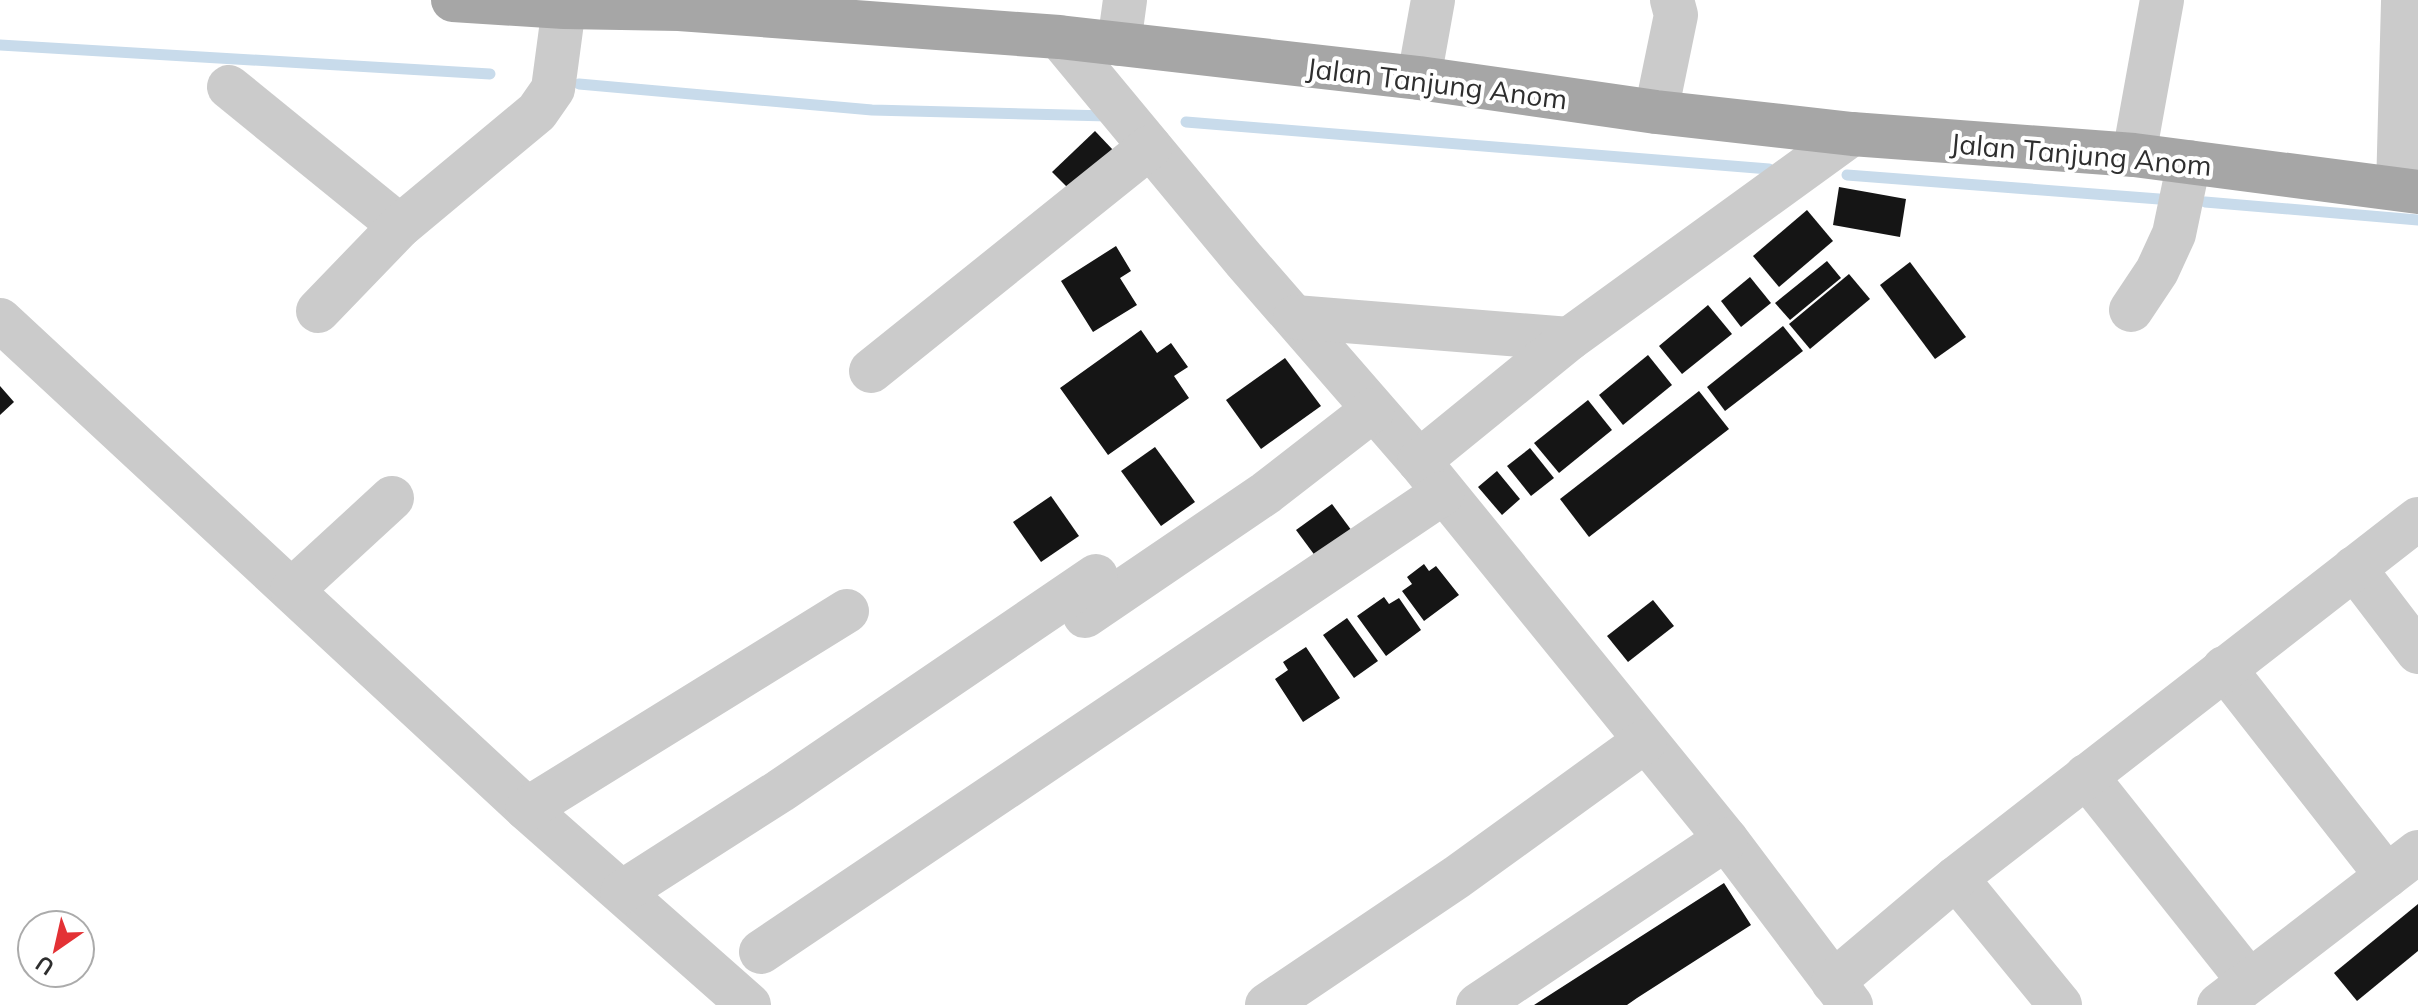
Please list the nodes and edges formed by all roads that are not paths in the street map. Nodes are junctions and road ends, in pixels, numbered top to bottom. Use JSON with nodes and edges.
{"nodes":[{"id":1,"x":453,"y":0,"type":"edge"},
{"id":2,"x":1125,"y":0,"type":"edge"},
{"id":3,"x":1433,"y":0,"type":"edge"},
{"id":4,"x":1672,"y":0,"type":"edge"},
{"id":5,"x":2162,"y":0,"type":"edge"},
{"id":6,"x":2403,"y":2,"type":"edge"},
{"id":7,"x":679,"y":5,"type":"edge"},
{"id":8,"x":564,"y":7,"type":"junction"},
{"id":9,"x":1059,"y":37,"type":"junction"},
{"id":10,"x":1119,"y":44,"type":"junction"},
{"id":11,"x":1419,"y":78,"type":"junction"},
{"id":12,"x":229,"y":87,"type":"dead end"},
{"id":13,"x":1656,"y":112,"type":"junction"},
{"id":14,"x":1852,"y":134,"type":"junction"},
{"id":15,"x":1150,"y":147,"type":"junction"},
{"id":16,"x":2134,"y":155,"type":"junction"},
{"id":17,"x":2189,"y":162,"type":"junction"},
{"id":18,"x":2408,"y":190,"type":"edge"},
{"id":19,"x":400,"y":226,"type":"junction"},
{"id":20,"x":2131,"y":310,"type":"dead end"},
{"id":21,"x":318,"y":311,"type":"dead end"},
{"id":22,"x":1295,"y":317,"type":"junction"},
{"id":23,"x":0,"y":320,"type":"edge"},
{"id":24,"x":1569,"y":339,"type":"junction"},
{"id":25,"x":871,"y":371,"type":"dead end"},
{"id":26,"x":1373,"y":410,"type":"junction"},
{"id":27,"x":1431,"y":477,"type":"junction"},
{"id":28,"x":392,"y":498,"type":"dead end"},
{"id":29,"x":2418,"y":519,"type":"edge"},
{"id":30,"x":2354,"y":568,"type":"junction"},
{"id":31,"x":292,"y":590,"type":"junction"},
{"id":32,"x":847,"y":611,"type":"dead end"},
{"id":33,"x":2418,"y":652,"type":"edge"},
{"id":34,"x":2224,"y":668,"type":"junction"},
{"id":35,"x":1645,"y":741,"type":"junction"},
{"id":36,"x":2086,"y":776,"type":"junction"},
{"id":37,"x":527,"y":809,"type":"junction"},
{"id":38,"x":1726,"y":839,"type":"junction"},
{"id":39,"x":2402,"y":864,"type":"edge"},
{"id":40,"x":1956,"y":878,"type":"junction"},
{"id":41,"x":622,"y":892,"type":"junction"},
{"id":42,"x":761,"y":952,"type":"dead end"},
{"id":43,"x":2234,"y":993,"type":"edge"},
{"id":44,"x":1842,"y":998,"type":"edge"},
{"id":45,"x":749,"y":1005,"type":"edge"},
{"id":46,"x":1267,"y":1005,"type":"edge"},
{"id":47,"x":1478,"y":1005,"type":"edge"},
{"id":48,"x":2060,"y":1005,"type":"edge"}],
"edges":[{"from":1,"to":8,"type":"main road","name":"Jalan Tanjung Anom"},
{"from":2,"to":10,"type":"street"},
{"from":3,"to":11,"type":"street"},
{"from":4,"to":13,"type":"street"},
{"from":5,"to":16,"type":"street"},
{"from":6,"to":18,"type":"street"},
{"from":7,"to":8,"type":"main road","name":"Jalan Tanjung Anom"},
{"from":7,"to":9,"type":"main road","name":"Jalan Tanjung Anom"},
{"from":8,"to":19,"type":"street"},
{"from":9,"to":10,"type":"main road","name":"Jalan Tanjung Anom"},
{"from":9,"to":15,"type":"street"},
{"from":10,"to":11,"type":"main road","name":"Jalan Tanjung Anom"},
{"from":11,"to":13,"type":"main road","name":"Jalan Tanjung Anom"},
{"from":12,"to":19,"type":"street"},
{"from":13,"to":14,"type":"main road","name":"Jalan Tanjung Anom"},
{"from":14,"to":16,"type":"main road","name":"Jalan Tanjung Anom"},
{"from":14,"to":24,"type":"street"},
{"from":15,"to":22,"type":"street"},
{"from":15,"to":25,"type":"street"},
{"from":16,"to":17,"type":"main road","name":"Jalan Tanjung Anom"},
{"from":17,"to":18,"type":"main road","name":"Jalan Tanjung Anom"},
{"from":17,"to":20,"type":"street"},
{"from":19,"to":21,"type":"street"},
{"from":22,"to":24,"type":"street"},
{"from":22,"to":26,"type":"street"},
{"from":23,"to":31,"type":"street"},
{"from":24,"to":27,"type":"street"},
{"from":26,"to":27,"type":"street"},
{"from":26,"to":41,"type":"street"},
{"from":27,"to":35,"type":"street"},
{"from":27,"to":42,"type":"street"},
{"from":28,"to":31,"type":"street"},
{"from":29,"to":30,"type":"street"},
{"from":30,"to":33,"type":"street"},
{"from":30,"to":34,"type":"street"},
{"from":31,"to":37,"type":"street"},
{"from":32,"to":37,"type":"street"},
{"from":34,"to":36,"type":"street"},
{"from":34,"to":39,"type":"street"},
{"from":35,"to":38,"type":"street"},
{"from":35,"to":46,"type":"street"},
{"from":36,"to":40,"type":"street"},
{"from":36,"to":43,"type":"street"},
{"from":37,"to":41,"type":"street"},
{"from":38,"to":44,"type":"street"},
{"from":38,"to":47,"type":"street"},
{"from":39,"to":43,"type":"street"},
{"from":40,"to":44,"type":"street"},
{"from":40,"to":48,"type":"street"},
{"from":41,"to":45,"type":"street"}]}
